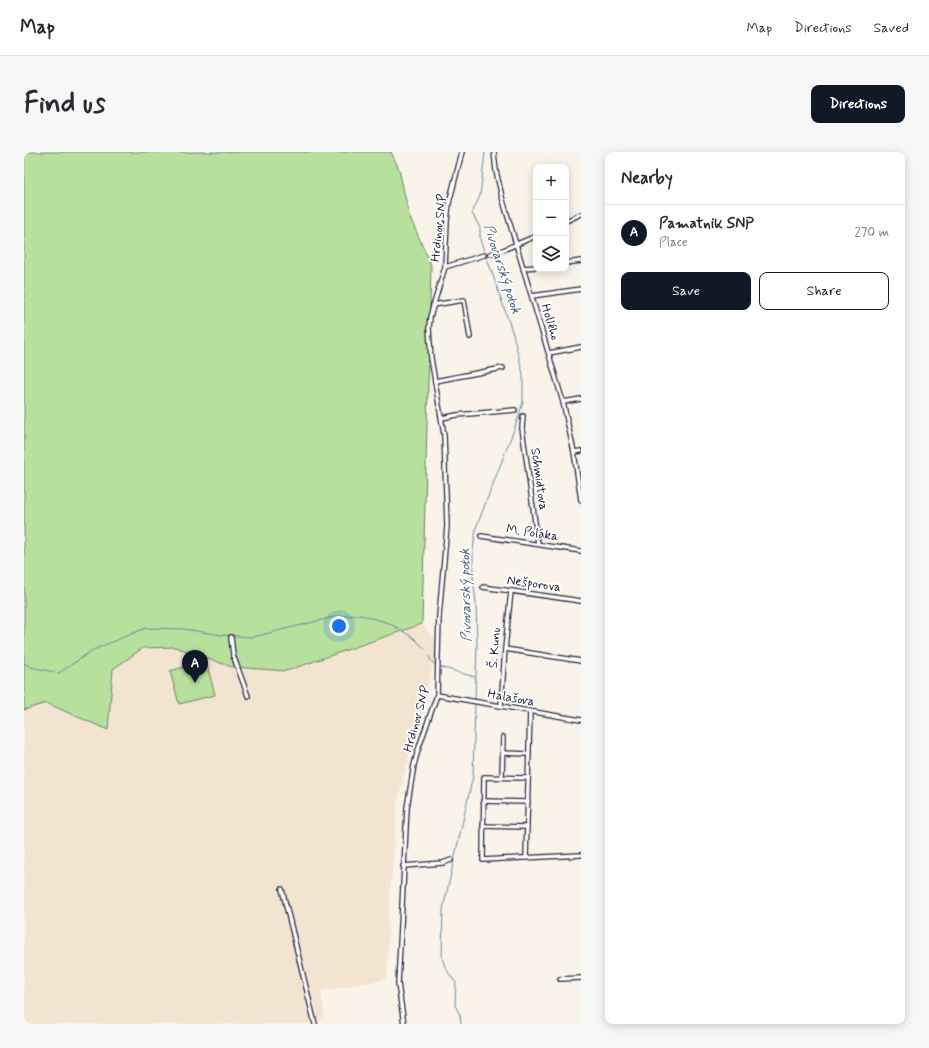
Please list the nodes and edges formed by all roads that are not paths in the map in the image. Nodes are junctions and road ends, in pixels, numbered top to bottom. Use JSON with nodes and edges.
{"nodes":[{"id":1,"x":462,"y":152,"type":"edge"},
{"id":2,"x":494,"y":152,"type":"edge"},
{"id":3,"x":581,"y":214,"type":"edge"},
{"id":4,"x":569,"y":220,"type":"edge"},
{"id":5,"x":533,"y":237,"type":"edge"},
{"id":6,"x":516,"y":245,"type":"junction"},
{"id":7,"x":490,"y":254,"type":"dead end"},
{"id":8,"x":484,"y":255,"type":"dead end"},
{"id":9,"x":581,"y":261,"type":"edge"},
{"id":10,"x":569,"y":263,"type":"edge"},
{"id":11,"x":533,"y":266,"type":"edge"},
{"id":12,"x":445,"y":268,"type":"junction"},
{"id":13,"x":523,"y":268,"type":"junction"},
{"id":14,"x":581,"y":289,"type":"edge"},
{"id":15,"x":532,"y":296,"type":"junction"},
{"id":16,"x":433,"y":306,"type":"junction"},
{"id":17,"x":470,"y":337,"type":"dead end"},
{"id":18,"x":581,"y":347,"type":"edge"},
{"id":19,"x":549,"y":352,"type":"junction"},
{"id":20,"x":503,"y":368,"type":"dead end"},
{"id":21,"x":435,"y":381,"type":"junction"},
{"id":22,"x":581,"y":399,"type":"edge"},
{"id":23,"x":563,"y":402,"type":"junction"},
{"id":24,"x":515,"y":410,"type":"dead end"},
{"id":25,"x":523,"y":416,"type":"dead end"},
{"id":26,"x":442,"y":418,"type":"junction"},
{"id":27,"x":581,"y":451,"type":"edge"},
{"id":28,"x":574,"y":452,"type":"junction"},
{"id":29,"x":581,"y":500,"type":"edge"},
{"id":30,"x":481,"y":536,"type":"dead end"},
{"id":31,"x":538,"y":544,"type":"junction"},
{"id":32,"x":581,"y":551,"type":"edge"},
{"id":33,"x":484,"y":587,"type":"dead end"},
{"id":34,"x":511,"y":591,"type":"junction"},
{"id":35,"x":581,"y":601,"type":"edge"},
{"id":36,"x":231,"y":637,"type":"dead end"},
{"id":37,"x":505,"y":649,"type":"junction"},
{"id":38,"x":581,"y":661,"type":"edge"},
{"id":39,"x":437,"y":695,"type":"junction"},
{"id":40,"x":248,"y":696,"type":"dead end"},
{"id":41,"x":501,"y":706,"type":"junction"},
{"id":42,"x":530,"y":711,"type":"junction"},
{"id":43,"x":581,"y":720,"type":"edge"},
{"id":44,"x":503,"y":737,"type":"dead end"},
{"id":45,"x":503,"y":753,"type":"junction"},
{"id":46,"x":529,"y":754,"type":"junction"},
{"id":47,"x":502,"y":777,"type":"junction"},
{"id":48,"x":528,"y":778,"type":"junction"},
{"id":49,"x":484,"y":802,"type":"junction"},
{"id":50,"x":528,"y":802,"type":"junction"},
{"id":51,"x":483,"y":826,"type":"junction"},
{"id":52,"x":527,"y":827,"type":"junction"},
{"id":53,"x":581,"y":855,"type":"edge"},
{"id":54,"x":526,"y":858,"type":"junction"},
{"id":55,"x":451,"y":860,"type":"dead end"},
{"id":56,"x":403,"y":866,"type":"junction"},
{"id":57,"x":282,"y":889,"type":"dead end"},
{"id":58,"x":581,"y":978,"type":"edge"},
{"id":59,"x":560,"y":979,"type":"dead end"},
{"id":60,"x":315,"y":1024,"type":"edge"},
{"id":61,"x":404,"y":1024,"type":"edge"}],
"edges":[{"from":1,"to":12,"type":"street","name":"Hrdinov SNP"},
{"from":2,"to":6,"type":"street","name":"Hollého"},
{"from":3,"to":4,"type":"street"},
{"from":5,"to":6,"type":"street"},
{"from":6,"to":7,"type":"street"},
{"from":6,"to":13,"type":"street","name":"Hollého"},
{"from":8,"to":12,"type":"street"},
{"from":9,"to":10,"type":"street"},
{"from":11,"to":13,"type":"street"},
{"from":12,"to":16,"type":"street","name":"Hrdinov SNP"},
{"from":13,"to":15,"type":"street","name":"Hollého"},
{"from":14,"to":15,"type":"street"},
{"from":15,"to":19,"type":"street","name":"Hollého"},
{"from":16,"to":17,"type":"street"},
{"from":16,"to":21,"type":"street","name":"Hrdinov SNP"},
{"from":18,"to":19,"type":"street"},
{"from":19,"to":23,"type":"street","name":"Hollého"},
{"from":20,"to":21,"type":"street"},
{"from":21,"to":26,"type":"street","name":"Hrdinov SNP"},
{"from":22,"to":23,"type":"street"},
{"from":23,"to":28,"type":"street","name":"Hollého"},
{"from":24,"to":26,"type":"street"},
{"from":25,"to":31,"type":"street","name":"Schmidtova"},
{"from":26,"to":39,"type":"street","name":"Hrdinov SNP"},
{"from":27,"to":28,"type":"street"},
{"from":28,"to":29,"type":"street","name":"Hollého"},
{"from":30,"to":31,"type":"street","name":"M. Poláka"},
{"from":31,"to":32,"type":"street","name":"M. Poláka"},
{"from":33,"to":34,"type":"street","name":"Nešporova"},
{"from":34,"to":35,"type":"street","name":"Nešporova"},
{"from":34,"to":37,"type":"street","name":"Š. Kunu"},
{"from":36,"to":40,"type":"street"},
{"from":37,"to":38,"type":"street"},
{"from":37,"to":41,"type":"street","name":"Š. Kunu"},
{"from":39,"to":41,"type":"street","name":"Halašova"},
{"from":39,"to":56,"type":"street","name":"Hrdinov SNP"},
{"from":41,"to":42,"type":"street","name":"Halašova"},
{"from":42,"to":43,"type":"street","name":"Halašova"},
{"from":42,"to":46,"type":"street"},
{"from":44,"to":45,"type":"street"},
{"from":45,"to":46,"type":"street"},
{"from":45,"to":47,"type":"street"},
{"from":46,"to":48,"type":"street"},
{"from":47,"to":48,"type":"street"},
{"from":47,"to":49,"type":"street"},
{"from":48,"to":50,"type":"street"},
{"from":49,"to":50,"type":"street"},
{"from":49,"to":51,"type":"street"},
{"from":50,"to":52,"type":"street"},
{"from":51,"to":52,"type":"street"},
{"from":51,"to":54,"type":"street"},
{"from":52,"to":54,"type":"street"},
{"from":53,"to":54,"type":"street"},
{"from":55,"to":56,"type":"street"},
{"from":56,"to":61,"type":"street","name":"Hrdinov SNP"},
{"from":57,"to":60,"type":"street"},
{"from":58,"to":59,"type":"street"}]}
